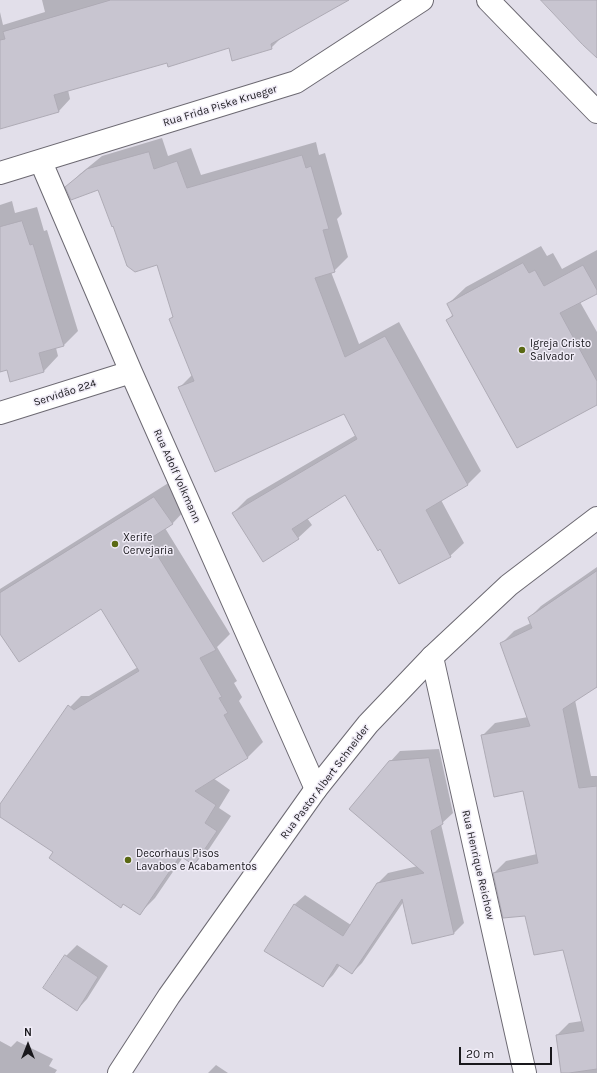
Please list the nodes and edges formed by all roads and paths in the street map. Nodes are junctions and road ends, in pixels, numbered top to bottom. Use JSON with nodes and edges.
{"nodes":[{"id":1,"x":422,"y":0,"type":"edge"},
{"id":2,"x":488,"y":0,"type":"edge"},
{"id":3,"x":597,"y":112,"type":"edge"},
{"id":4,"x":41,"y":162,"type":"junction"},
{"id":5,"x":0,"y":173,"type":"edge"},
{"id":6,"x":131,"y":372,"type":"junction"},
{"id":7,"x":0,"y":413,"type":"edge"},
{"id":8,"x":597,"y":518,"type":"edge"},
{"id":9,"x":432,"y":657,"type":"junction"},
{"id":10,"x":316,"y":788,"type":"junction"},
{"id":11,"x":119,"y":1073,"type":"edge"},
{"id":12,"x":525,"y":1073,"type":"edge"}],
"edges":[{"from":1,"to":4,"type":"street","name":"Rua Frida Piske Krueger"},
{"from":2,"to":3,"type":"street"},
{"from":4,"to":5,"type":"street","name":"Rua Frida Piske Krueger"},
{"from":4,"to":6,"type":"street","name":"Rua Adolf Volkmann"},
{"from":6,"to":7,"type":"street","name":"Servidão 224"},
{"from":6,"to":10,"type":"street","name":"Rua Adolf Volkmann"},
{"from":8,"to":9,"type":"street","name":"Rua Pastor Albert Schneider"},
{"from":9,"to":10,"type":"street","name":"Rua Pastor Albert Schneider"},
{"from":9,"to":12,"type":"street","name":"Rua Henrique Reichow"},
{"from":10,"to":11,"type":"street","name":"Rua Pastor Albert Schneider"}]}
